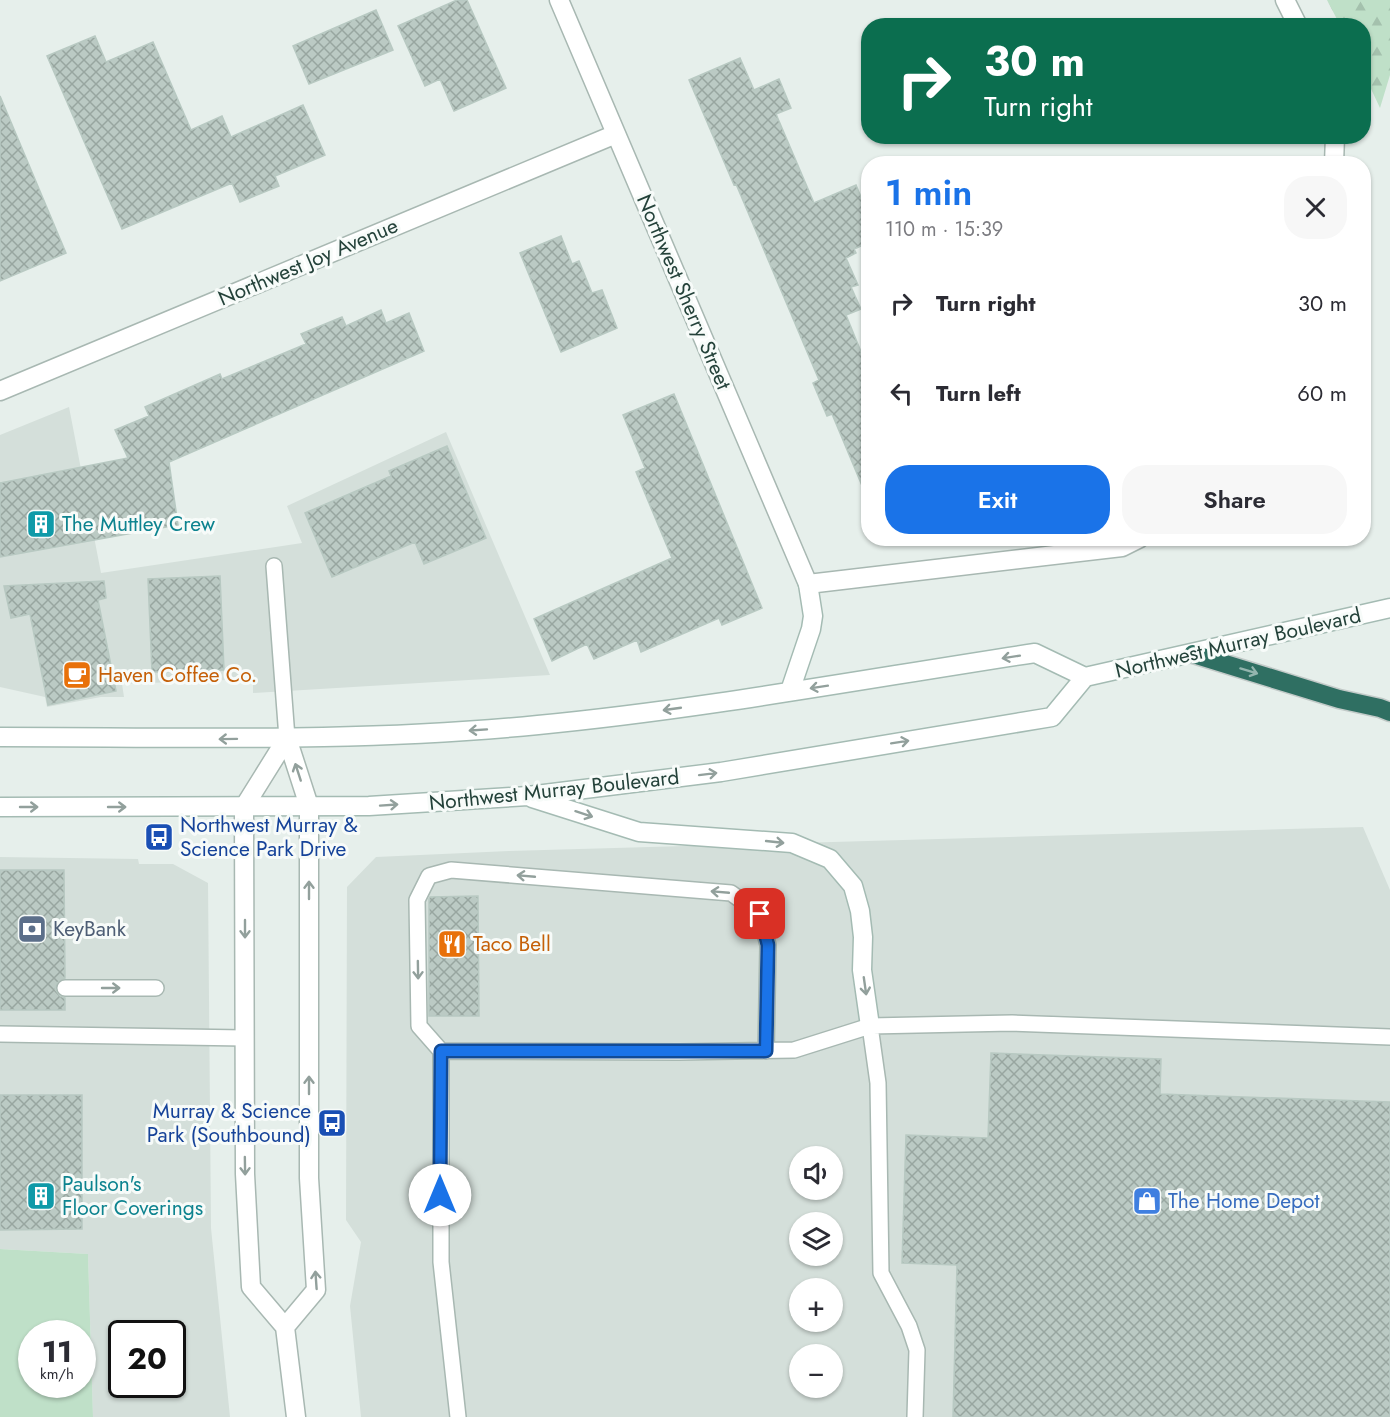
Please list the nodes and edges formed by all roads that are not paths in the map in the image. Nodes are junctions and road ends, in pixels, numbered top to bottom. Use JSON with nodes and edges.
{"nodes":[{"id":1,"x":560,"y":0,"type":"edge"},
{"id":2,"x":1285,"y":0,"type":"edge"},
{"id":3,"x":1294,"y":18,"type":"edge"},
{"id":4,"x":616,"y":134,"type":"junction"},
{"id":5,"x":0,"y":391,"type":"edge"},
{"id":6,"x":1124,"y":546,"type":"edge"},
{"id":7,"x":274,"y":566,"type":"dead end"},
{"id":8,"x":808,"y":584,"type":"junction"},
{"id":9,"x":1390,"y":608,"type":"edge"},
{"id":10,"x":1193,"y":654,"type":"junction"},
{"id":11,"x":1085,"y":677,"type":"junction"},
{"id":12,"x":790,"y":691,"type":"junction"},
{"id":13,"x":1390,"y":712,"type":"edge"},
{"id":14,"x":0,"y":737,"type":"edge"},
{"id":15,"x":287,"y":738,"type":"junction"},
{"id":16,"x":528,"y":796,"type":"junction"},
{"id":17,"x":0,"y":807,"type":"edge"},
{"id":18,"x":244,"y":807,"type":"junction"},
{"id":19,"x":309,"y":807,"type":"junction"},
{"id":20,"x":65,"y":988,"type":"dead end"},
{"id":21,"x":156,"y":988,"type":"dead end"},
{"id":22,"x":870,"y":1026,"type":"junction"},
{"id":23,"x":0,"y":1034,"type":"edge"},
{"id":24,"x":1390,"y":1037,"type":"edge"},
{"id":25,"x":244,"y":1038,"type":"junction"},
{"id":26,"x":441,"y":1051,"type":"junction"},
{"id":27,"x":766,"y":1051,"type":"junction"},
{"id":28,"x":285,"y":1327,"type":"junction"},
{"id":29,"x":296,"y":1417,"type":"edge"},
{"id":30,"x":458,"y":1417,"type":"edge"},
{"id":31,"x":915,"y":1417,"type":"edge"}],
"edges":[{"from":1,"to":4,"type":"main road","name":"Northwest Sherry Street"},
{"from":2,"to":3,"type":"main road"},
{"from":4,"to":5,"type":"main road","name":"Northwest Joy Avenue"},
{"from":4,"to":8,"type":"main road","name":"Northwest Sherry Street"},
{"from":6,"to":8,"type":"main road"},
{"from":7,"to":15,"type":"lane"},
{"from":8,"to":12,"type":"main road","name":"Northwest Sherry Street"},
{"from":9,"to":10,"type":"main road","name":"Northwest Murray Boulevard"},
{"from":10,"to":11,"type":"main road","name":"Northwest Murray Boulevard"},
{"from":10,"to":13,"type":"highway","one_way":true},
{"from":11,"to":12,"type":"main road","name":"Northwest Murray Boulevard","one_way":true},
{"from":16,"to":11,"type":"main road","name":"Northwest Murray Boulevard","one_way":true},
{"from":12,"to":15,"type":"main road","name":"Northwest Murray Boulevard","one_way":true},
{"from":15,"to":14,"type":"main road","name":"Northwest Murray Boulevard","one_way":true},
{"from":15,"to":18,"type":"main road"},
{"from":19,"to":15,"type":"main road","one_way":true},
{"from":19,"to":16,"type":"main road","name":"Northwest Murray Boulevard","one_way":true},
{"from":16,"to":22,"type":"main road","one_way":true},
{"from":17,"to":18,"type":"main road","name":"Northwest Murray Boulevard","one_way":true},
{"from":18,"to":19,"type":"main road","name":"Northwest Murray Boulevard"},
{"from":18,"to":25,"type":"main road","one_way":true},
{"from":28,"to":19,"type":"main road","one_way":true},
{"from":20,"to":21,"type":"lane","one_way":true},
{"from":22,"to":24,"type":"lane"},
{"from":22,"to":27,"type":"lane"},
{"from":22,"to":31,"type":"lane"},
{"from":23,"to":25,"type":"lane"},
{"from":25,"to":28,"type":"main road","one_way":true},
{"from":26,"to":27,"type":"lane"},
{"from":27,"to":26,"type":"lane","one_way":true},
{"from":26,"to":30,"type":"lane"},
{"from":28,"to":29,"type":"main road"}]}
